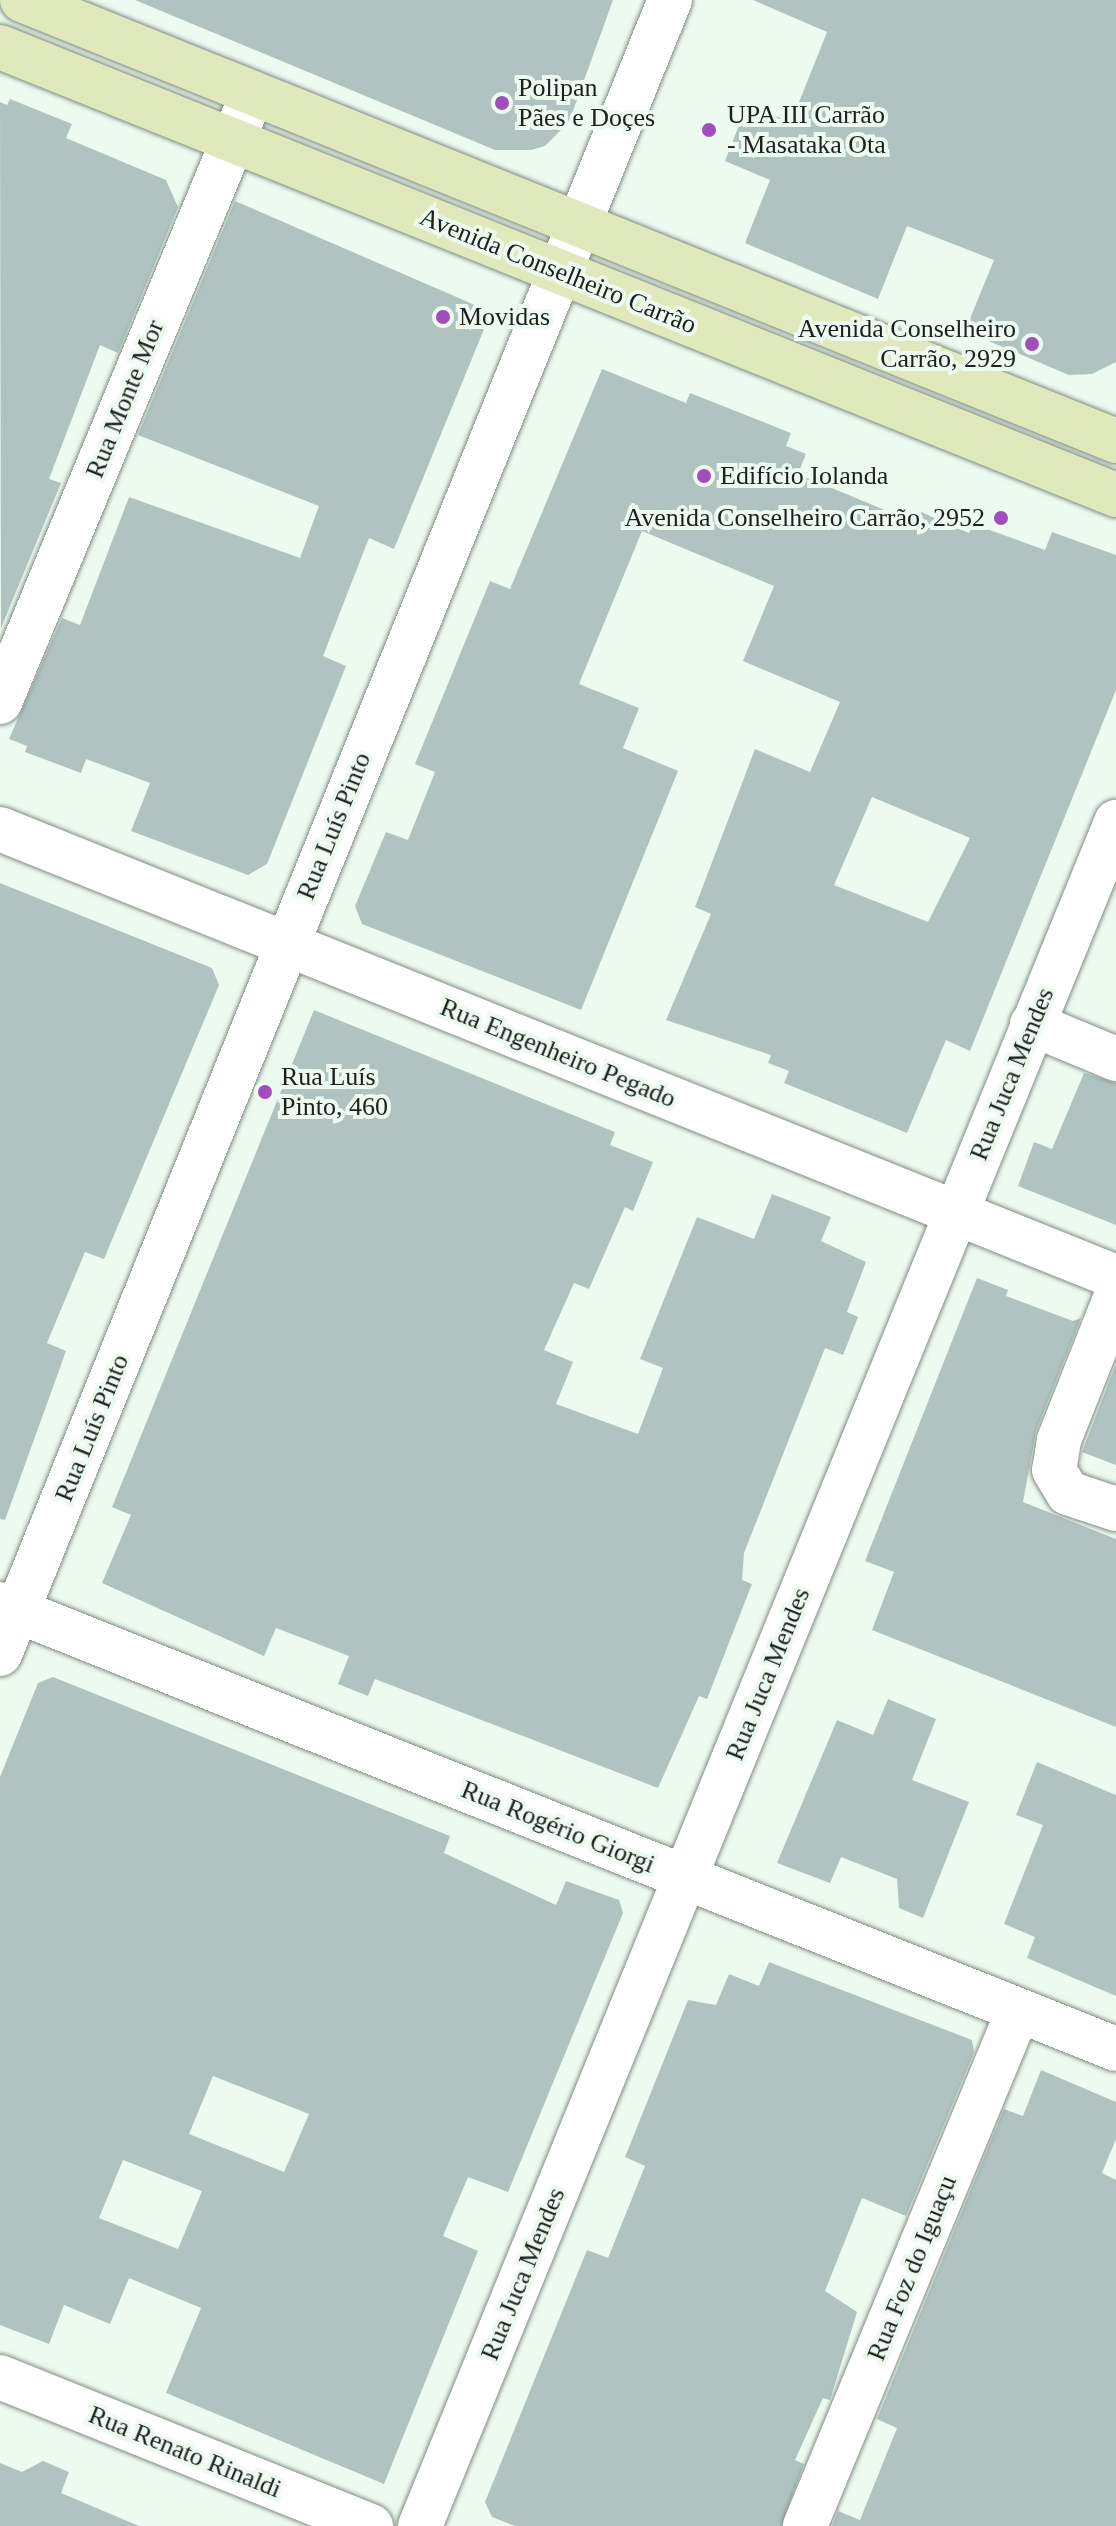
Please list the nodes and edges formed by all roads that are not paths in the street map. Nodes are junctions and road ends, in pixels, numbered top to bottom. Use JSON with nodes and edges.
{"nodes":[{"id":1,"x":670,"y":0,"type":"edge"},
{"id":2,"x":33,"y":2,"type":"edge"},
{"id":3,"x":10,"y":50,"type":"edge"},
{"id":4,"x":251,"y":97,"type":"junction"},
{"id":5,"x":232,"y":140,"type":"junction"},
{"id":6,"x":578,"y":225,"type":"junction"},
{"id":7,"x":559,"y":271,"type":"junction"},
{"id":8,"x":1116,"y":441,"type":"edge"},
{"id":9,"x":1116,"y":493,"type":"edge"},
{"id":10,"x":0,"y":702,"type":"edge"},
{"id":11,"x":1116,"y":822,"type":"edge"},
{"id":12,"x":0,"y":829,"type":"edge"},
{"id":13,"x":286,"y":943,"type":"junction"},
{"id":14,"x":1032,"y":1024,"type":"junction"},
{"id":15,"x":1116,"y":1059,"type":"edge"},
{"id":16,"x":955,"y":1213,"type":"junction"},
{"id":17,"x":1116,"y":1277,"type":"edge"},
{"id":18,"x":1116,"y":1296,"type":"edge"},
{"id":19,"x":1116,"y":1509,"type":"edge"},
{"id":20,"x":9,"y":1608,"type":"edge"},
{"id":21,"x":0,"y":1654,"type":"edge"},
{"id":22,"x":686,"y":1878,"type":"junction"},
{"id":23,"x":1018,"y":2011,"type":"junction"},
{"id":24,"x":1116,"y":2049,"type":"edge"},
{"id":25,"x":0,"y":2377,"type":"edge"},
{"id":26,"x":371,"y":2526,"type":"edge"},
{"id":27,"x":420,"y":2526,"type":"edge"},
{"id":28,"x":805,"y":2526,"type":"edge"}],
"edges":[{"from":1,"to":6,"type":"street","name":"Rua Luís Pinto"},
{"from":2,"to":3,"type":"street"},
{"from":2,"to":4,"type":"main road","name":"Avenida Conselheiro Carrão"},
{"from":3,"to":5,"type":"main road","name":"Avenida Conselheiro Carrão"},
{"from":4,"to":5,"type":"street","name":"Rua Monte Mor"},
{"from":4,"to":6,"type":"main road","name":"Avenida Conselheiro Carrão"},
{"from":5,"to":7,"type":"main road","name":"Avenida Conselheiro Carrão"},
{"from":5,"to":10,"type":"street","name":"Rua Monte Mor"},
{"from":6,"to":7,"type":"street","name":"Rua Luís Pinto"},
{"from":6,"to":8,"type":"main road","name":"Avenida Conselheiro Carrão"},
{"from":7,"to":9,"type":"main road","name":"Avenida Conselheiro Carrão"},
{"from":7,"to":13,"type":"street","name":"Rua Luís Pinto"},
{"from":11,"to":14,"type":"street","name":"Rua Juca Mendes"},
{"from":12,"to":13,"type":"street","name":"Rua Engenheiro Pegado"},
{"from":13,"to":16,"type":"street","name":"Rua Engenheiro Pegado"},
{"from":13,"to":20,"type":"street","name":"Rua Luís Pinto"},
{"from":14,"to":15,"type":"street"},
{"from":14,"to":16,"type":"street","name":"Rua Juca Mendes"},
{"from":16,"to":17,"type":"street","name":"Rua Engenheiro Pegado"},
{"from":16,"to":22,"type":"street","name":"Rua Juca Mendes"},
{"from":18,"to":19,"type":"street"},
{"from":20,"to":21,"type":"street","name":"Rua Luís Pinto"},
{"from":20,"to":22,"type":"street","name":"Rua Rogério Giorgi"},
{"from":22,"to":23,"type":"street","name":"Rua Rogério Giorgi"},
{"from":22,"to":27,"type":"street","name":"Rua Juca Mendes"},
{"from":23,"to":24,"type":"street","name":"Rua Rogério Giorgi"},
{"from":23,"to":28,"type":"street","name":"Rua Foz do Iguaçu"},
{"from":25,"to":26,"type":"street","name":"Rua Renato Rinaldi"}]}
